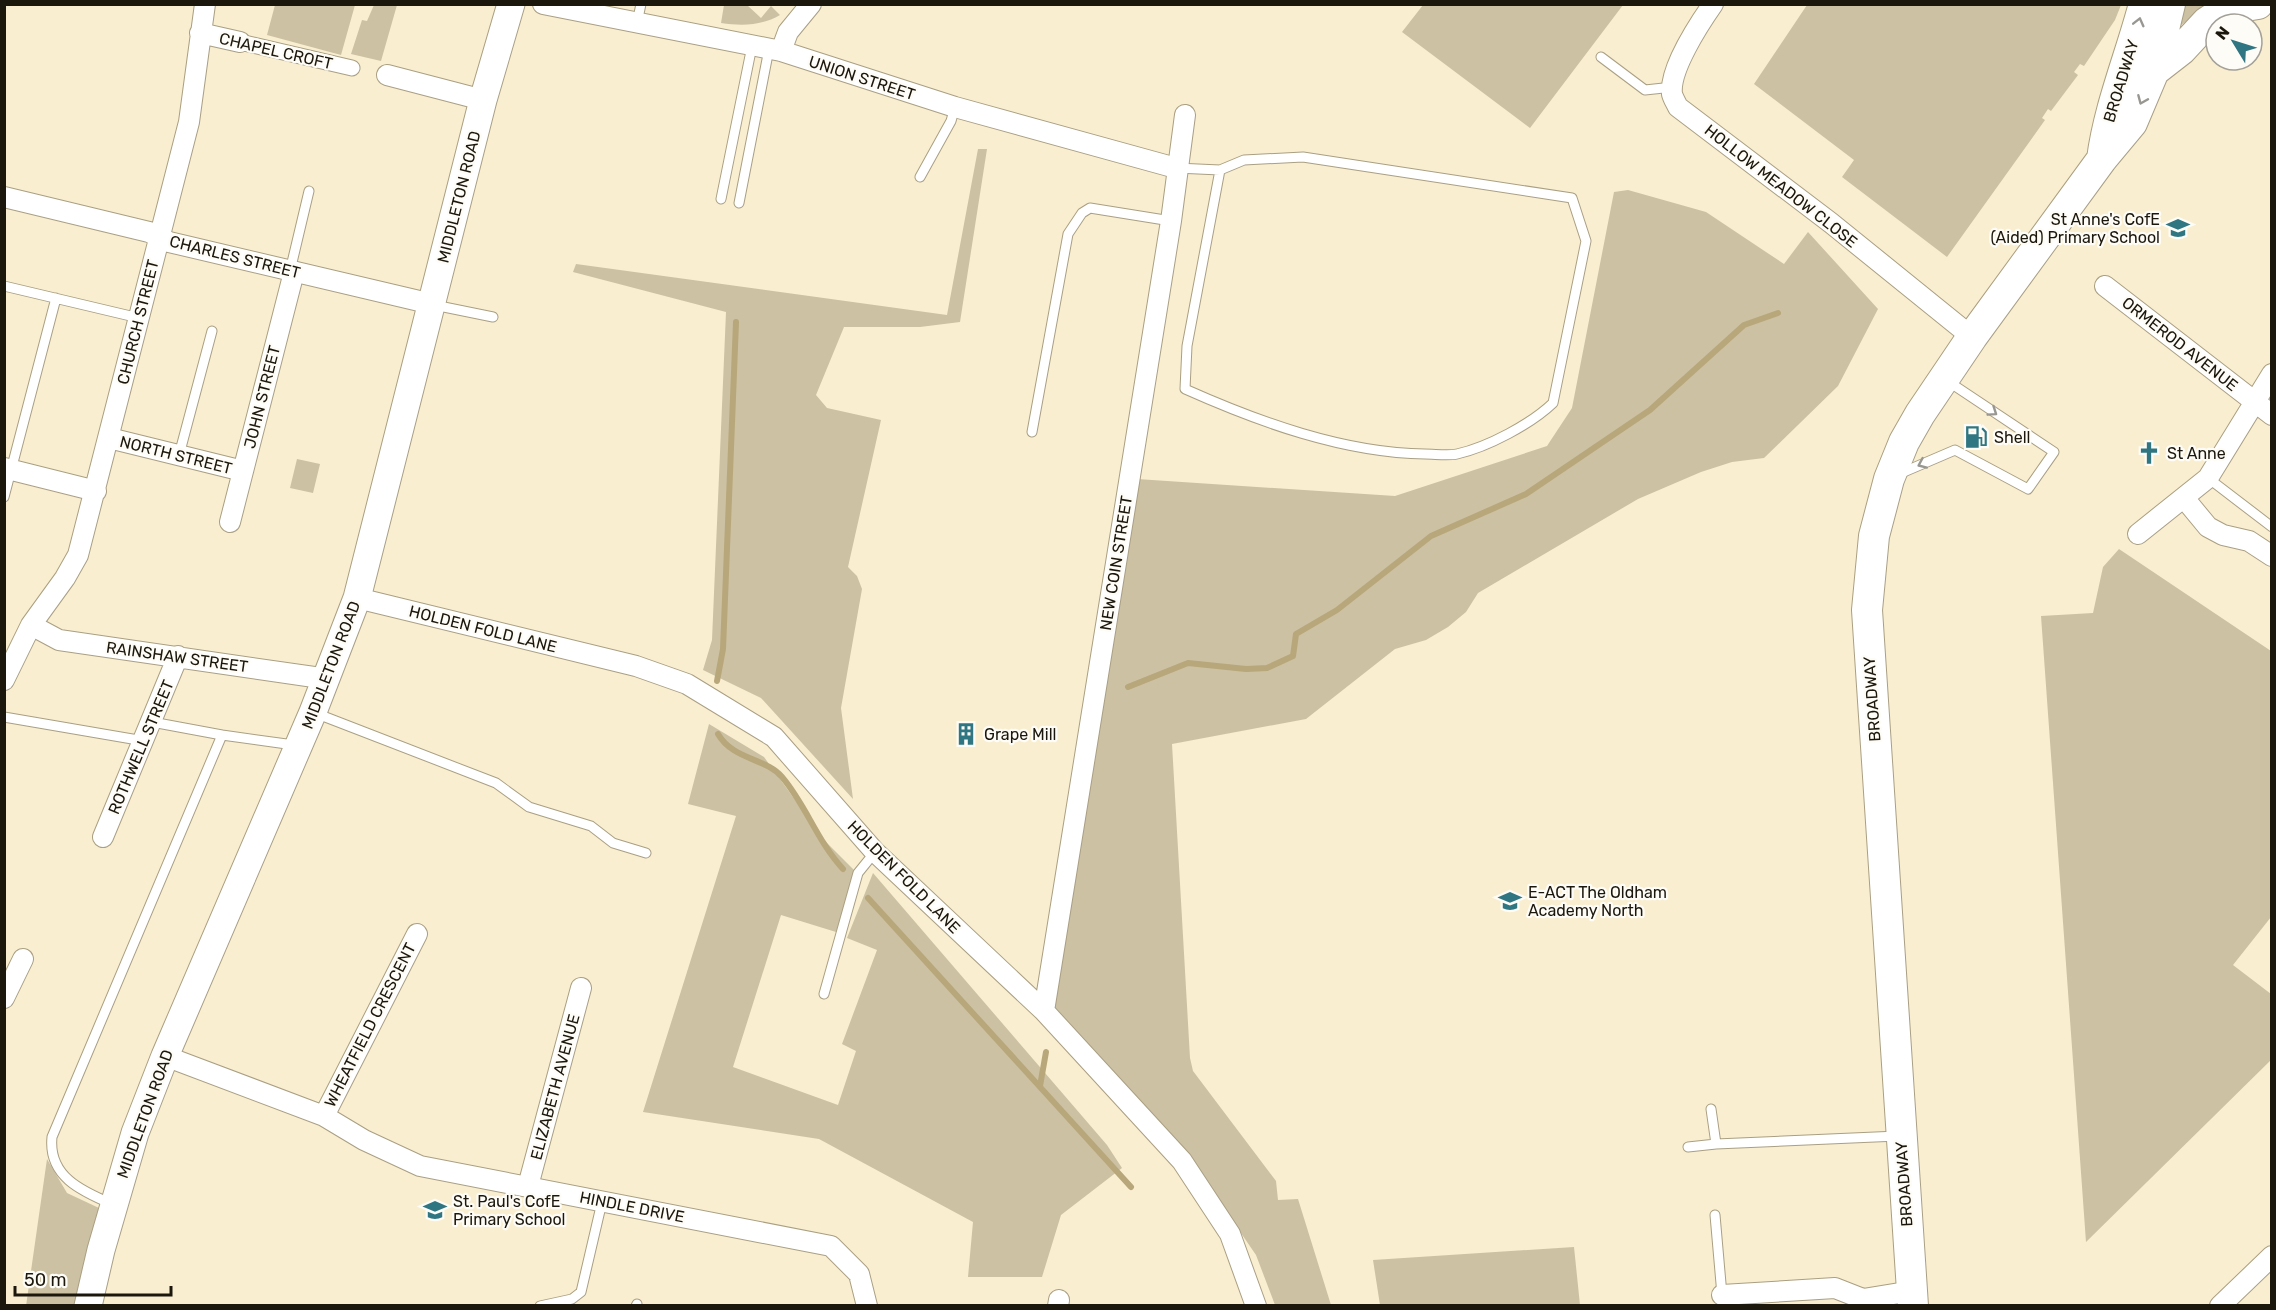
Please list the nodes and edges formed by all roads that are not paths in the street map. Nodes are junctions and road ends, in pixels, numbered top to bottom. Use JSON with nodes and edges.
{"nodes":[{"id":1,"x":205,"y":4,"type":"edge"},
{"id":2,"x":511,"y":4,"type":"edge"},
{"id":3,"x":543,"y":4,"type":"edge"},
{"id":4,"x":811,"y":4,"type":"edge"},
{"id":5,"x":1713,"y":4,"type":"edge"},
{"id":6,"x":2144,"y":4,"type":"edge"},
{"id":7,"x":2170,"y":4,"type":"edge"},
{"id":8,"x":2258,"y":4,"type":"edge"},
{"id":9,"x":639,"y":14,"type":"edge"},
{"id":10,"x":200,"y":33,"type":"junction"},
{"id":11,"x":240,"y":42,"type":"joint"},
{"id":12,"x":767,"y":49,"type":"junction"},
{"id":13,"x":1601,"y":57,"type":"dead end"},
{"id":14,"x":352,"y":68,"type":"dead end"},
{"id":15,"x":2154,"y":71,"type":"junction"},
{"id":16,"x":387,"y":75,"type":"dead end"},
{"id":17,"x":1673,"y":87,"type":"junction"},
{"id":18,"x":483,"y":100,"type":"junction"},
{"id":19,"x":956,"y":108,"type":"junction"},
{"id":20,"x":1185,"y":115,"type":"dead end"},
{"id":21,"x":2102,"y":159,"type":"junction"},
{"id":22,"x":1176,"y":168,"type":"junction"},
{"id":23,"x":1220,"y":170,"type":"junction"},
{"id":24,"x":920,"y":177,"type":"dead end"},
{"id":25,"x":309,"y":190,"type":"dead end"},
{"id":26,"x":4,"y":197,"type":"edge"},
{"id":27,"x":721,"y":199,"type":"dead end"},
{"id":28,"x":739,"y":203,"type":"dead end"},
{"id":29,"x":1171,"y":221,"type":"junction"},
{"id":30,"x":159,"y":237,"type":"junction"},
{"id":31,"x":292,"y":272,"type":"junction"},
{"id":32,"x":4,"y":286,"type":"edge"},
{"id":33,"x":2105,"y":286,"type":"dead end"},
{"id":34,"x":56,"y":298,"type":"junction"},
{"id":35,"x":432,"y":304,"type":"junction"},
{"id":36,"x":493,"y":317,"type":"dead end"},
{"id":37,"x":139,"y":318,"type":"junction"},
{"id":38,"x":212,"y":331,"type":"dead end"},
{"id":39,"x":1972,"y":337,"type":"junction"},
{"id":40,"x":2271,"y":374,"type":"edge"},
{"id":41,"x":1944,"y":379,"type":"junction"},
{"id":42,"x":2254,"y":402,"type":"junction"},
{"id":43,"x":2271,"y":415,"type":"edge"},
{"id":44,"x":1032,"y":432,"type":"dead end"},
{"id":45,"x":109,"y":438,"type":"junction"},
{"id":46,"x":179,"y":455,"type":"junction"},
{"id":47,"x":8,"y":469,"type":"edge"},
{"id":48,"x":243,"y":471,"type":"junction"},
{"id":49,"x":2208,"y":478,"type":"junction"},
{"id":50,"x":1889,"y":479,"type":"junction"},
{"id":51,"x":96,"y":491,"type":"junction"},
{"id":52,"x":4,"y":497,"type":"edge"},
{"id":53,"x":2184,"y":498,"type":"junction"},
{"id":54,"x":230,"y":522,"type":"dead end"},
{"id":55,"x":2271,"y":527,"type":"edge"},
{"id":56,"x":2138,"y":534,"type":"dead end"},
{"id":57,"x":2271,"y":556,"type":"edge"},
{"id":58,"x":357,"y":598,"type":"junction"},
{"id":59,"x":31,"y":625,"type":"junction"},
{"id":60,"x":178,"y":656,"type":"junction"},
{"id":61,"x":4,"y":680,"type":"edge"},
{"id":62,"x":326,"y":681,"type":"junction"},
{"id":63,"x":313,"y":712,"type":"junction"},
{"id":64,"x":4,"y":717,"type":"edge"},
{"id":65,"x":152,"y":722,"type":"junction"},
{"id":66,"x":222,"y":735,"type":"junction"},
{"id":67,"x":144,"y":741,"type":"junction"},
{"id":68,"x":299,"y":746,"type":"junction"},
{"id":69,"x":103,"y":837,"type":"dead end"},
{"id":70,"x":875,"y":852,"type":"junction"},
{"id":71,"x":646,"y":854,"type":"dead end"},
{"id":72,"x":417,"y":934,"type":"dead end"},
{"id":73,"x":23,"y":959,"type":"dead end"},
{"id":74,"x":581,"y":988,"type":"dead end"},
{"id":75,"x":824,"y":994,"type":"dead end"},
{"id":76,"x":4,"y":998,"type":"edge"},
{"id":77,"x":1044,"y":1011,"type":"junction"},
{"id":78,"x":165,"y":1056,"type":"junction"},
{"id":79,"x":1711,"y":1109,"type":"dead end"},
{"id":80,"x":324,"y":1116,"type":"junction"},
{"id":81,"x":1900,"y":1136,"type":"junction"},
{"id":82,"x":1716,"y":1144,"type":"junction"},
{"id":83,"x":1688,"y":1147,"type":"dead end"},
{"id":84,"x":528,"y":1186,"type":"junction"},
{"id":85,"x":602,"y":1202,"type":"junction"},
{"id":86,"x":114,"y":1204,"type":"junction"},
{"id":87,"x":1715,"y":1215,"type":"dead end"},
{"id":88,"x":2271,"y":1256,"type":"edge"},
{"id":89,"x":1722,"y":1295,"type":"joint"},
{"id":90,"x":1913,"y":1298,"type":"edge"},
{"id":91,"x":1752,"y":1300,"type":"edge"},
{"id":92,"x":88,"y":1305,"type":"edge"},
{"id":93,"x":546,"y":1305,"type":"edge"},
{"id":94,"x":867,"y":1305,"type":"edge"},
{"id":95,"x":1256,"y":1305,"type":"edge"},
{"id":96,"x":2220,"y":1305,"type":"edge"}],
"edges":[{"from":1,"to":10,"type":"street","name":"CHURCH STREET"},
{"from":2,"to":18,"type":"main road","name":"MIDDLETON ROAD"},
{"from":3,"to":9,"type":"street","name":"UNION STREET"},
{"from":4,"to":12,"type":"street"},
{"from":5,"to":17,"type":"street"},
{"from":21,"to":6,"type":"main road","name":"BROADWAY","one_way":true},
{"from":7,"to":15,"type":"main road","name":"BROADWAY"},
{"from":8,"to":15,"type":"main road"},
{"from":9,"to":12,"type":"street","name":"UNION STREET"},
{"from":10,"to":11,"type":"street","name":"CHAPEL CROFT"},
{"from":10,"to":30,"type":"street","name":"CHURCH STREET"},
{"from":11,"to":14,"type":"street","name":"CHAPEL CROFT"},
{"from":12,"to":19,"type":"street","name":"UNION STREET"},
{"from":12,"to":27,"type":"lane"},
{"from":12,"to":28,"type":"lane"},
{"from":13,"to":17,"type":"lane"},
{"from":15,"to":21,"type":"main road","name":"BROADWAY","one_way":true},
{"from":16,"to":18,"type":"street"},
{"from":17,"to":39,"type":"street","name":"HOLLOW MEADOW CLOSE"},
{"from":18,"to":35,"type":"main road","name":"MIDDLETON ROAD"},
{"from":19,"to":22,"type":"street","name":"UNION STREET"},
{"from":19,"to":24,"type":"lane"},
{"from":20,"to":22,"type":"street","name":"NEW COIN STREET"},
{"from":21,"to":39,"type":"main road","name":"BROADWAY"},
{"from":22,"to":23,"type":"lane"},
{"from":22,"to":29,"type":"street","name":"NEW COIN STREET"},
{"from":23,"to":23,"type":"lane"},
{"from":25,"to":31,"type":"lane"},
{"from":26,"to":30,"type":"street","name":"CHARLES STREET"},
{"from":29,"to":44,"type":"lane"},
{"from":29,"to":77,"type":"street","name":"NEW COIN STREET"},
{"from":30,"to":31,"type":"street","name":"CHARLES STREET"},
{"from":30,"to":37,"type":"street","name":"CHURCH STREET"},
{"from":31,"to":35,"type":"street","name":"CHARLES STREET"},
{"from":31,"to":48,"type":"street","name":"JOHN STREET"},
{"from":32,"to":34,"type":"lane"},
{"from":33,"to":42,"type":"street","name":"ORMEROD AVENUE"},
{"from":34,"to":37,"type":"lane"},
{"from":34,"to":47,"type":"lane"},
{"from":35,"to":36,"type":"lane"},
{"from":35,"to":58,"type":"main road","name":"MIDDLETON ROAD"},
{"from":37,"to":45,"type":"street","name":"CHURCH STREET"},
{"from":38,"to":46,"type":"lane"},
{"from":39,"to":41,"type":"main road","name":"BROADWAY"},
{"from":40,"to":42,"type":"street"},
{"from":41,"to":50,"type":"main road","name":"BROADWAY"},
{"from":41,"to":50,"type":"lane","one_way":true},
{"from":42,"to":43,"type":"street","name":"ORMEROD AVENUE"},
{"from":42,"to":49,"type":"street"},
{"from":45,"to":46,"type":"street","name":"NORTH STREET"},
{"from":45,"to":51,"type":"street","name":"CHURCH STREET"},
{"from":46,"to":48,"type":"street","name":"NORTH STREET"},
{"from":47,"to":51,"type":"street"},
{"from":47,"to":52,"type":"lane"},
{"from":48,"to":54,"type":"street","name":"JOHN STREET"},
{"from":49,"to":53,"type":"street"},
{"from":49,"to":55,"type":"lane"},
{"from":50,"to":81,"type":"main road","name":"BROADWAY"},
{"from":51,"to":59,"type":"street","name":"CHURCH STREET"},
{"from":53,"to":56,"type":"street"},
{"from":53,"to":57,"type":"street"},
{"from":58,"to":62,"type":"main road","name":"MIDDLETON ROAD"},
{"from":58,"to":70,"type":"street","name":"HOLDEN FOLD LANE"},
{"from":59,"to":60,"type":"street","name":"RAINSHAW STREET"},
{"from":59,"to":61,"type":"street","name":"CHURCH STREET"},
{"from":60,"to":62,"type":"street","name":"RAINSHAW STREET"},
{"from":60,"to":65,"type":"street","name":"ROTHWELL STREET"},
{"from":62,"to":63,"type":"main road","name":"MIDDLETON ROAD"},
{"from":63,"to":68,"type":"main road","name":"MIDDLETON ROAD"},
{"from":63,"to":71,"type":"lane"},
{"from":64,"to":67,"type":"lane"},
{"from":65,"to":66,"type":"lane"},
{"from":65,"to":67,"type":"street","name":"ROTHWELL STREET"},
{"from":66,"to":68,"type":"lane"},
{"from":66,"to":86,"type":"lane"},
{"from":67,"to":69,"type":"street","name":"ROTHWELL STREET"},
{"from":68,"to":78,"type":"main road","name":"MIDDLETON ROAD"},
{"from":70,"to":75,"type":"lane"},
{"from":70,"to":77,"type":"street","name":"HOLDEN FOLD LANE"},
{"from":72,"to":80,"type":"street","name":"WHEATFIELD CRESCENT"},
{"from":73,"to":76,"type":"street"},
{"from":74,"to":84,"type":"street","name":"ELIZABETH AVENUE"},
{"from":77,"to":95,"type":"street","name":"HOLDEN FOLD LANE"},
{"from":78,"to":80,"type":"street","name":"HINDLE DRIVE"},
{"from":78,"to":86,"type":"main road","name":"MIDDLETON ROAD"},
{"from":79,"to":82,"type":"lane"},
{"from":80,"to":84,"type":"street","name":"HINDLE DRIVE"},
{"from":81,"to":82,"type":"lane"},
{"from":81,"to":90,"type":"main road","name":"BROADWAY"},
{"from":82,"to":83,"type":"lane"},
{"from":84,"to":85,"type":"street","name":"HINDLE DRIVE"},
{"from":85,"to":93,"type":"lane"},
{"from":85,"to":94,"type":"street","name":"HINDLE DRIVE"},
{"from":86,"to":92,"type":"main road","name":"MIDDLETON ROAD"},
{"from":87,"to":89,"type":"lane"},
{"from":88,"to":96,"type":"street"},
{"from":89,"to":91,"type":"street"},
{"from":90,"to":91,"type":"street"}]}
